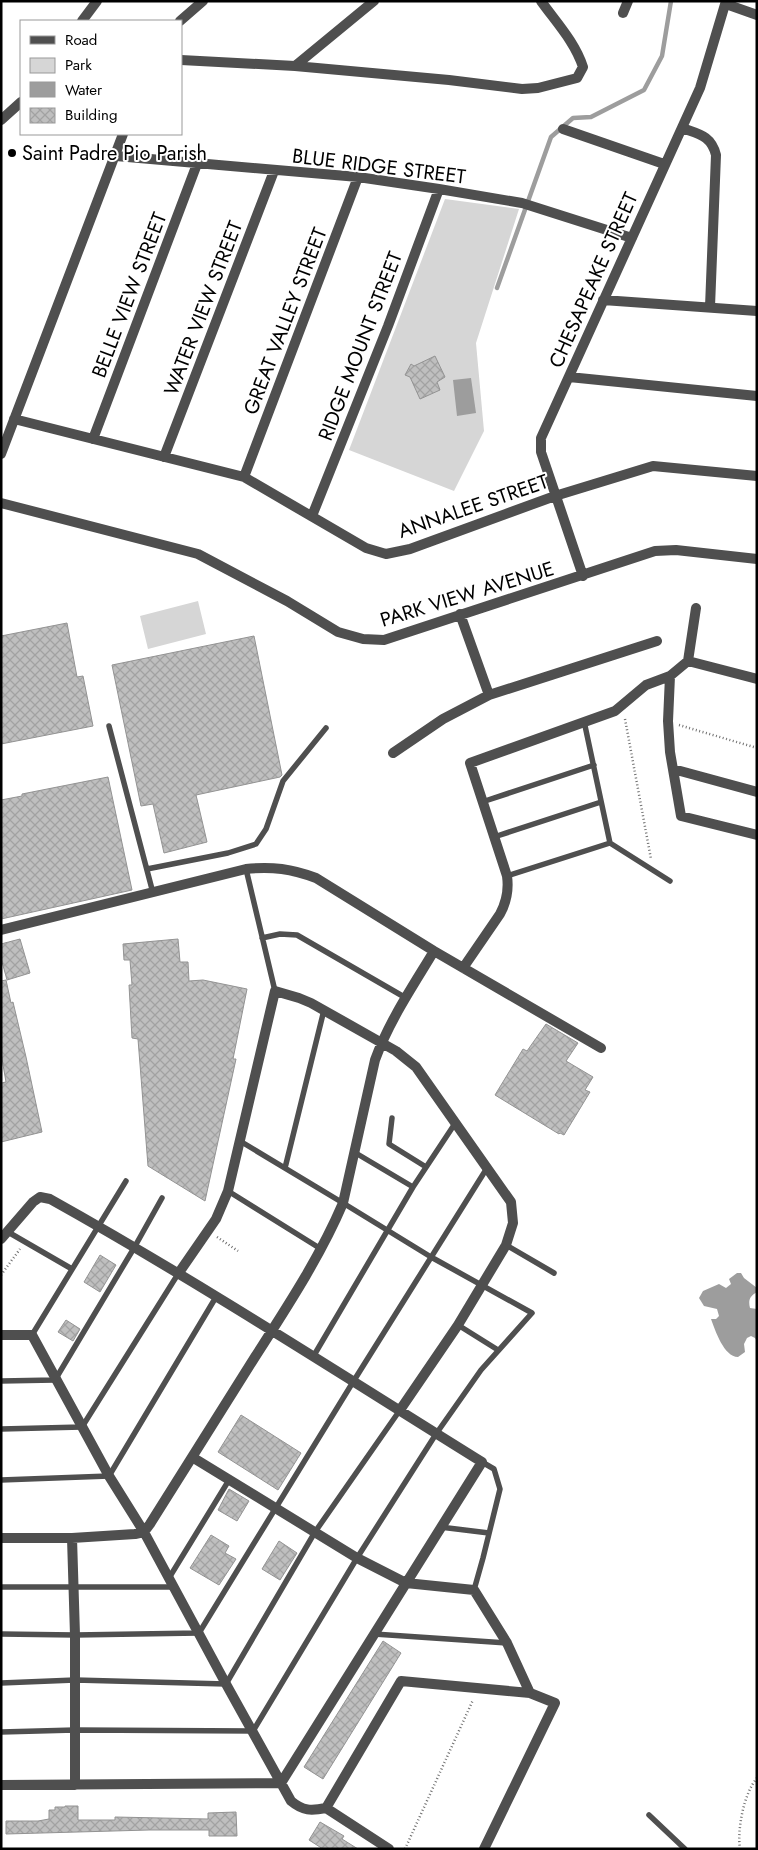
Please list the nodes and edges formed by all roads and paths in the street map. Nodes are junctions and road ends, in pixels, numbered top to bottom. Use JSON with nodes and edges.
{"nodes":[{"id":1,"x":97,"y":1,"type":"edge"},
{"id":2,"x":203,"y":1,"type":"edge"},
{"id":3,"x":374,"y":1,"type":"edge"},
{"id":4,"x":541,"y":1,"type":"edge"},
{"id":5,"x":628,"y":1,"type":"edge"},
{"id":6,"x":726,"y":2,"type":"edge"},
{"id":7,"x":623,"y":13,"type":"dead end"},
{"id":8,"x":757,"y":15,"type":"edge"},
{"id":9,"x":83,"y":20,"type":"edge"},
{"id":10,"x":181,"y":20,"type":"edge"},
{"id":11,"x":182,"y":60,"type":"edge"},
{"id":12,"x":295,"y":66,"type":"junction"},
{"id":13,"x":20,"y":103,"type":"edge"},
{"id":14,"x":1,"y":120,"type":"edge"},
{"id":15,"x":682,"y":128,"type":"junction"},
{"id":16,"x":562,"y":129,"type":"dead end"},
{"id":17,"x":123,"y":135,"type":"edge"},
{"id":18,"x":116,"y":156,"type":"junction"},
{"id":19,"x":197,"y":164,"type":"junction"},
{"id":20,"x":664,"y":164,"type":"junction"},
{"id":21,"x":274,"y":171,"type":"junction"},
{"id":22,"x":358,"y":177,"type":"junction"},
{"id":23,"x":439,"y":189,"type":"junction"},
{"id":24,"x":632,"y":238,"type":"junction"},
{"id":25,"x":603,"y":300,"type":"junction"},
{"id":26,"x":710,"y":307,"type":"junction"},
{"id":27,"x":757,"y":311,"type":"edge"},
{"id":28,"x":569,"y":377,"type":"junction"},
{"id":29,"x":757,"y":396,"type":"edge"},
{"id":30,"x":14,"y":418,"type":"junction"},
{"id":31,"x":93,"y":439,"type":"junction"},
{"id":32,"x":1,"y":454,"type":"edge"},
{"id":33,"x":164,"y":457,"type":"junction"},
{"id":34,"x":757,"y":476,"type":"edge"},
{"id":35,"x":244,"y":477,"type":"junction"},
{"id":36,"x":555,"y":496,"type":"junction"},
{"id":37,"x":1,"y":503,"type":"edge"},
{"id":38,"x":312,"y":516,"type":"junction"},
{"id":39,"x":757,"y":559,"type":"edge"},
{"id":40,"x":583,"y":576,"type":"junction"},
{"id":41,"x":696,"y":608,"type":"dead end"},
{"id":42,"x":460,"y":614,"type":"junction"},
{"id":43,"x":657,"y":641,"type":"dead end"},
{"id":44,"x":688,"y":661,"type":"junction"},
{"id":45,"x":670,"y":676,"type":"junction"},
{"id":46,"x":757,"y":679,"type":"edge"},
{"id":47,"x":488,"y":695,"type":"junction"},
{"id":48,"x":622,"y":705,"type":"junction"},
{"id":49,"x":584,"y":721,"type":"junction"},
{"id":50,"x":668,"y":721,"type":"junction"},
{"id":51,"x":109,"y":726,"type":"dead end"},
{"id":52,"x":326,"y":728,"type":"dead end"},
{"id":53,"x":757,"y":748,"type":"edge"},
{"id":54,"x":393,"y":753,"type":"dead end"},
{"id":55,"x":594,"y":764,"type":"junction"},
{"id":56,"x":673,"y":769,"type":"junction"},
{"id":57,"x":757,"y":792,"type":"edge"},
{"id":58,"x":482,"y":802,"type":"junction"},
{"id":59,"x":601,"y":802,"type":"junction"},
{"id":60,"x":757,"y":835,"type":"edge"},
{"id":61,"x":494,"y":837,"type":"junction"},
{"id":62,"x":610,"y":843,"type":"junction"},
{"id":63,"x":147,"y":869,"type":"junction"},
{"id":64,"x":246,"y":869,"type":"junction"},
{"id":65,"x":653,"y":869,"type":"junction"},
{"id":66,"x":506,"y":876,"type":"junction"},
{"id":67,"x":670,"y":881,"type":"dead end"},
{"id":68,"x":153,"y":892,"type":"junction"},
{"id":69,"x":1,"y":930,"type":"edge"},
{"id":70,"x":262,"y":938,"type":"junction"},
{"id":71,"x":434,"y":951,"type":"junction"},
{"id":72,"x":463,"y":968,"type":"junction"},
{"id":73,"x":275,"y":991,"type":"junction"},
{"id":74,"x":406,"y":998,"type":"junction"},
{"id":75,"x":324,"y":1010,"type":"junction"},
{"id":76,"x":381,"y":1043,"type":"junction"},
{"id":77,"x":601,"y":1048,"type":"dead end"},
{"id":78,"x":392,"y":1118,"type":"dead end"},
{"id":79,"x":456,"y":1122,"type":"junction"},
{"id":80,"x":240,"y":1142,"type":"junction"},
{"id":81,"x":354,"y":1152,"type":"junction"},
{"id":82,"x":426,"y":1167,"type":"junction"},
{"id":83,"x":285,"y":1168,"type":"junction"},
{"id":84,"x":487,"y":1168,"type":"junction"},
{"id":85,"x":126,"y":1181,"type":"dead end"},
{"id":86,"x":414,"y":1187,"type":"junction"},
{"id":87,"x":228,"y":1191,"type":"junction"},
{"id":88,"x":162,"y":1198,"type":"dead end"},
{"id":89,"x":343,"y":1202,"type":"junction"},
{"id":90,"x":98,"y":1226,"type":"junction"},
{"id":91,"x":387,"y":1230,"type":"junction"},
{"id":92,"x":208,"y":1231,"type":"junction"},
{"id":93,"x":5,"y":1235,"type":"edge"},
{"id":94,"x":25,"y":1241,"type":"junction"},
{"id":95,"x":506,"y":1245,"type":"junction"},
{"id":96,"x":134,"y":1248,"type":"junction"},
{"id":97,"x":321,"y":1248,"type":"junction"},
{"id":98,"x":238,"y":1251,"type":"dead end"},
{"id":99,"x":431,"y":1258,"type":"junction"},
{"id":100,"x":72,"y":1268,"type":"junction"},
{"id":101,"x":554,"y":1273,"type":"dead end"},
{"id":102,"x":178,"y":1274,"type":"junction"},
{"id":103,"x":1,"y":1275,"type":"edge"},
{"id":104,"x":482,"y":1286,"type":"junction"},
{"id":105,"x":216,"y":1297,"type":"junction"},
{"id":106,"x":458,"y":1325,"type":"junction"},
{"id":107,"x":272,"y":1331,"type":"junction"},
{"id":108,"x":1,"y":1335,"type":"edge"},
{"id":109,"x":32,"y":1335,"type":"junction"},
{"id":110,"x":498,"y":1350,"type":"junction"},
{"id":111,"x":313,"y":1357,"type":"junction"},
{"id":112,"x":56,"y":1380,"type":"junction"},
{"id":113,"x":1,"y":1381,"type":"edge"},
{"id":114,"x":353,"y":1382,"type":"junction"},
{"id":115,"x":400,"y":1410,"type":"junction"},
{"id":116,"x":82,"y":1427,"type":"junction"},
{"id":117,"x":1,"y":1429,"type":"edge"},
{"id":118,"x":436,"y":1434,"type":"junction"},
{"id":119,"x":192,"y":1457,"type":"junction"},
{"id":120,"x":482,"y":1462,"type":"junction"},
{"id":121,"x":109,"y":1476,"type":"junction"},
{"id":122,"x":1,"y":1480,"type":"edge"},
{"id":123,"x":229,"y":1480,"type":"junction"},
{"id":124,"x":276,"y":1508,"type":"junction"},
{"id":125,"x":440,"y":1527,"type":"junction"},
{"id":126,"x":144,"y":1532,"type":"junction"},
{"id":127,"x":315,"y":1532,"type":"junction"},
{"id":128,"x":489,"y":1533,"type":"junction"},
{"id":129,"x":1,"y":1538,"type":"edge"},
{"id":130,"x":72,"y":1538,"type":"junction"},
{"id":131,"x":357,"y":1558,"type":"junction"},
{"id":132,"x":171,"y":1583,"type":"junction"},
{"id":133,"x":406,"y":1583,"type":"junction"},
{"id":134,"x":73,"y":1586,"type":"junction"},
{"id":135,"x":1,"y":1587,"type":"edge"},
{"id":136,"x":474,"y":1590,"type":"junction"},
{"id":137,"x":198,"y":1632,"type":"junction"},
{"id":138,"x":1,"y":1634,"type":"edge"},
{"id":139,"x":373,"y":1634,"type":"junction"},
{"id":140,"x":75,"y":1635,"type":"junction"},
{"id":141,"x":507,"y":1643,"type":"junction"},
{"id":142,"x":75,"y":1680,"type":"junction"},
{"id":143,"x":1,"y":1682,"type":"edge"},
{"id":144,"x":226,"y":1684,"type":"junction"},
{"id":145,"x":478,"y":1689,"type":"junction"},
{"id":146,"x":530,"y":1694,"type":"junction"},
{"id":147,"x":75,"y":1730,"type":"junction"},
{"id":148,"x":253,"y":1731,"type":"junction"},
{"id":149,"x":1,"y":1732,"type":"edge"},
{"id":150,"x":757,"y":1778,"type":"edge"},
{"id":151,"x":281,"y":1783,"type":"junction"},
{"id":152,"x":75,"y":1784,"type":"junction"},
{"id":153,"x":1,"y":1785,"type":"edge"},
{"id":154,"x":326,"y":1808,"type":"junction"},
{"id":155,"x":649,"y":1815,"type":"dead end"},
{"id":156,"x":389,"y":1849,"type":"edge"},
{"id":157,"x":405,"y":1849,"type":"edge"},
{"id":158,"x":484,"y":1849,"type":"edge"},
{"id":159,"x":684,"y":1849,"type":"edge"},
{"id":160,"x":740,"y":1849,"type":"edge"}],
"edges":[{"from":1,"to":9,"type":"street"},
{"from":2,"to":10,"type":"street"},
{"from":3,"to":12,"type":"street"},
{"from":4,"to":12,"type":"street"},
{"from":5,"to":7,"type":"street"},
{"from":6,"to":8,"type":"street"},
{"from":6,"to":15,"type":"street","name":"CHESAPEAKE STREET"},
{"from":11,"to":12,"type":"street"},
{"from":13,"to":14,"type":"street"},
{"from":15,"to":20,"type":"street","name":"CHESAPEAKE STREET"},
{"from":15,"to":26,"type":"street"},
{"from":16,"to":20,"type":"street"},
{"from":17,"to":18,"type":"street"},
{"from":18,"to":19,"type":"street","name":"BLUE RIDGE STREET"},
{"from":18,"to":30,"type":"street"},
{"from":19,"to":21,"type":"street","name":"BLUE RIDGE STREET"},
{"from":19,"to":31,"type":"street","name":"BELLE VIEW STREET"},
{"from":20,"to":24,"type":"street","name":"CHESAPEAKE STREET"},
{"from":21,"to":22,"type":"street","name":"BLUE RIDGE STREET"},
{"from":21,"to":33,"type":"street","name":"WATER VIEW STREET"},
{"from":22,"to":23,"type":"street","name":"BLUE RIDGE STREET"},
{"from":22,"to":35,"type":"street","name":"GREAT VALLEY STREET"},
{"from":23,"to":24,"type":"street","name":"BLUE RIDGE STREET"},
{"from":23,"to":38,"type":"street","name":"RIDGE MOUNT STREET"},
{"from":24,"to":25,"type":"street","name":"CHESAPEAKE STREET"},
{"from":25,"to":26,"type":"street"},
{"from":25,"to":28,"type":"street","name":"CHESAPEAKE STREET"},
{"from":26,"to":27,"type":"street"},
{"from":28,"to":29,"type":"street"},
{"from":28,"to":36,"type":"street","name":"CHESAPEAKE STREET"},
{"from":30,"to":31,"type":"street","name":"ANNALEE STREET"},
{"from":30,"to":32,"type":"street"},
{"from":31,"to":33,"type":"street","name":"ANNALEE STREET"},
{"from":33,"to":35,"type":"street","name":"ANNALEE STREET"},
{"from":34,"to":36,"type":"street","name":"ANNALEE STREET"},
{"from":35,"to":38,"type":"street","name":"ANNALEE STREET"},
{"from":36,"to":38,"type":"street","name":"ANNALEE STREET"},
{"from":36,"to":40,"type":"street","name":"CHESAPEAKE STREET"},
{"from":37,"to":42,"type":"street","name":"PARK VIEW AVENUE"},
{"from":39,"to":40,"type":"street","name":"PARK VIEW AVENUE"},
{"from":40,"to":42,"type":"street","name":"PARK VIEW AVENUE"},
{"from":41,"to":44,"type":"street"},
{"from":42,"to":47,"type":"street"},
{"from":43,"to":47,"type":"street"},
{"from":44,"to":45,"type":"street"},
{"from":44,"to":46,"type":"street"},
{"from":45,"to":48,"type":"street"},
{"from":45,"to":50,"type":"street"},
{"from":47,"to":54,"type":"street"},
{"from":48,"to":49,"type":"street"},
{"from":48,"to":65,"type":"path"},
{"from":49,"to":55,"type":"lane"},
{"from":49,"to":58,"type":"street"},
{"from":50,"to":53,"type":"path"},
{"from":50,"to":56,"type":"street"},
{"from":51,"to":63,"type":"lane"},
{"from":52,"to":63,"type":"lane"},
{"from":55,"to":58,"type":"lane"},
{"from":55,"to":59,"type":"lane"},
{"from":56,"to":57,"type":"street"},
{"from":56,"to":60,"type":"street"},
{"from":58,"to":61,"type":"street"},
{"from":59,"to":61,"type":"lane"},
{"from":59,"to":62,"type":"lane"},
{"from":61,"to":66,"type":"street"},
{"from":62,"to":65,"type":"lane"},
{"from":62,"to":66,"type":"lane"},
{"from":63,"to":68,"type":"lane"},
{"from":64,"to":68,"type":"street"},
{"from":64,"to":70,"type":"lane"},
{"from":64,"to":71,"type":"street"},
{"from":65,"to":67,"type":"lane"},
{"from":66,"to":72,"type":"street"},
{"from":68,"to":69,"type":"street"},
{"from":70,"to":73,"type":"lane"},
{"from":70,"to":74,"type":"lane"},
{"from":71,"to":72,"type":"street"},
{"from":71,"to":74,"type":"street"},
{"from":72,"to":77,"type":"street"},
{"from":73,"to":75,"type":"street"},
{"from":73,"to":80,"type":"street"},
{"from":74,"to":76,"type":"street"},
{"from":75,"to":76,"type":"street"},
{"from":75,"to":83,"type":"lane"},
{"from":76,"to":79,"type":"street"},
{"from":76,"to":81,"type":"street"},
{"from":78,"to":82,"type":"lane"},
{"from":79,"to":82,"type":"lane"},
{"from":79,"to":84,"type":"street"},
{"from":80,"to":83,"type":"lane"},
{"from":80,"to":87,"type":"street"},
{"from":81,"to":86,"type":"lane"},
{"from":81,"to":89,"type":"street"},
{"from":82,"to":86,"type":"lane"},
{"from":83,"to":89,"type":"lane"},
{"from":84,"to":95,"type":"street"},
{"from":84,"to":99,"type":"lane"},
{"from":85,"to":90,"type":"lane"},
{"from":86,"to":91,"type":"lane"},
{"from":87,"to":92,"type":"street"},
{"from":87,"to":97,"type":"lane"},
{"from":88,"to":96,"type":"lane"},
{"from":89,"to":91,"type":"lane"},
{"from":89,"to":97,"type":"street"},
{"from":90,"to":93,"type":"street"},
{"from":90,"to":96,"type":"street"},
{"from":90,"to":100,"type":"lane"},
{"from":91,"to":99,"type":"lane"},
{"from":91,"to":111,"type":"lane"},
{"from":92,"to":98,"type":"path"},
{"from":92,"to":102,"type":"street"},
{"from":93,"to":94,"type":"lane"},
{"from":94,"to":100,"type":"lane"},
{"from":94,"to":103,"type":"path"},
{"from":95,"to":101,"type":"lane"},
{"from":95,"to":104,"type":"street"},
{"from":96,"to":102,"type":"street"},
{"from":96,"to":112,"type":"lane"},
{"from":97,"to":107,"type":"street"},
{"from":99,"to":104,"type":"lane"},
{"from":99,"to":114,"type":"lane"},
{"from":100,"to":109,"type":"lane"},
{"from":102,"to":105,"type":"street"},
{"from":102,"to":116,"type":"lane"},
{"from":104,"to":106,"type":"street"},
{"from":104,"to":110,"type":"lane"},
{"from":105,"to":107,"type":"street"},
{"from":105,"to":121,"type":"lane"},
{"from":106,"to":110,"type":"lane"},
{"from":106,"to":115,"type":"street"},
{"from":107,"to":111,"type":"street"},
{"from":107,"to":119,"type":"street"},
{"from":108,"to":109,"type":"street"},
{"from":109,"to":112,"type":"street"},
{"from":110,"to":118,"type":"lane"},
{"from":111,"to":114,"type":"street"},
{"from":112,"to":113,"type":"lane"},
{"from":112,"to":116,"type":"street"},
{"from":114,"to":115,"type":"street"},
{"from":114,"to":124,"type":"lane"},
{"from":115,"to":118,"type":"street"},
{"from":115,"to":127,"type":"lane"},
{"from":116,"to":117,"type":"lane"},
{"from":116,"to":121,"type":"street"},
{"from":118,"to":120,"type":"street"},
{"from":118,"to":131,"type":"lane"},
{"from":119,"to":123,"type":"street"},
{"from":119,"to":126,"type":"street"},
{"from":120,"to":125,"type":"street"},
{"from":120,"to":128,"type":"lane"},
{"from":121,"to":122,"type":"lane"},
{"from":121,"to":126,"type":"street"},
{"from":123,"to":124,"type":"street"},
{"from":123,"to":132,"type":"lane"},
{"from":124,"to":127,"type":"street"},
{"from":124,"to":137,"type":"lane"},
{"from":125,"to":128,"type":"lane"},
{"from":125,"to":133,"type":"street"},
{"from":126,"to":130,"type":"street"},
{"from":126,"to":132,"type":"street"},
{"from":127,"to":131,"type":"street"},
{"from":127,"to":144,"type":"lane"},
{"from":128,"to":136,"type":"lane"},
{"from":129,"to":130,"type":"street"},
{"from":130,"to":134,"type":"street"},
{"from":131,"to":133,"type":"street"},
{"from":131,"to":148,"type":"lane"},
{"from":132,"to":134,"type":"lane"},
{"from":132,"to":137,"type":"street"},
{"from":133,"to":136,"type":"street"},
{"from":133,"to":139,"type":"street"},
{"from":134,"to":135,"type":"lane"},
{"from":134,"to":140,"type":"street"},
{"from":136,"to":141,"type":"street"},
{"from":137,"to":140,"type":"lane"},
{"from":137,"to":144,"type":"street"},
{"from":138,"to":140,"type":"lane"},
{"from":139,"to":141,"type":"lane"},
{"from":139,"to":151,"type":"street"},
{"from":140,"to":142,"type":"street"},
{"from":141,"to":146,"type":"street"},
{"from":142,"to":143,"type":"lane"},
{"from":142,"to":144,"type":"lane"},
{"from":142,"to":147,"type":"street"},
{"from":144,"to":148,"type":"street"},
{"from":145,"to":146,"type":"street"},
{"from":145,"to":154,"type":"street"},
{"from":145,"to":157,"type":"path"},
{"from":146,"to":158,"type":"street"},
{"from":147,"to":148,"type":"lane"},
{"from":147,"to":149,"type":"lane"},
{"from":147,"to":152,"type":"street"},
{"from":148,"to":151,"type":"street"},
{"from":150,"to":160,"type":"path"},
{"from":151,"to":152,"type":"street"},
{"from":151,"to":154,"type":"street"},
{"from":152,"to":153,"type":"street"},
{"from":154,"to":156,"type":"street"},
{"from":155,"to":159,"type":"lane"}]}
